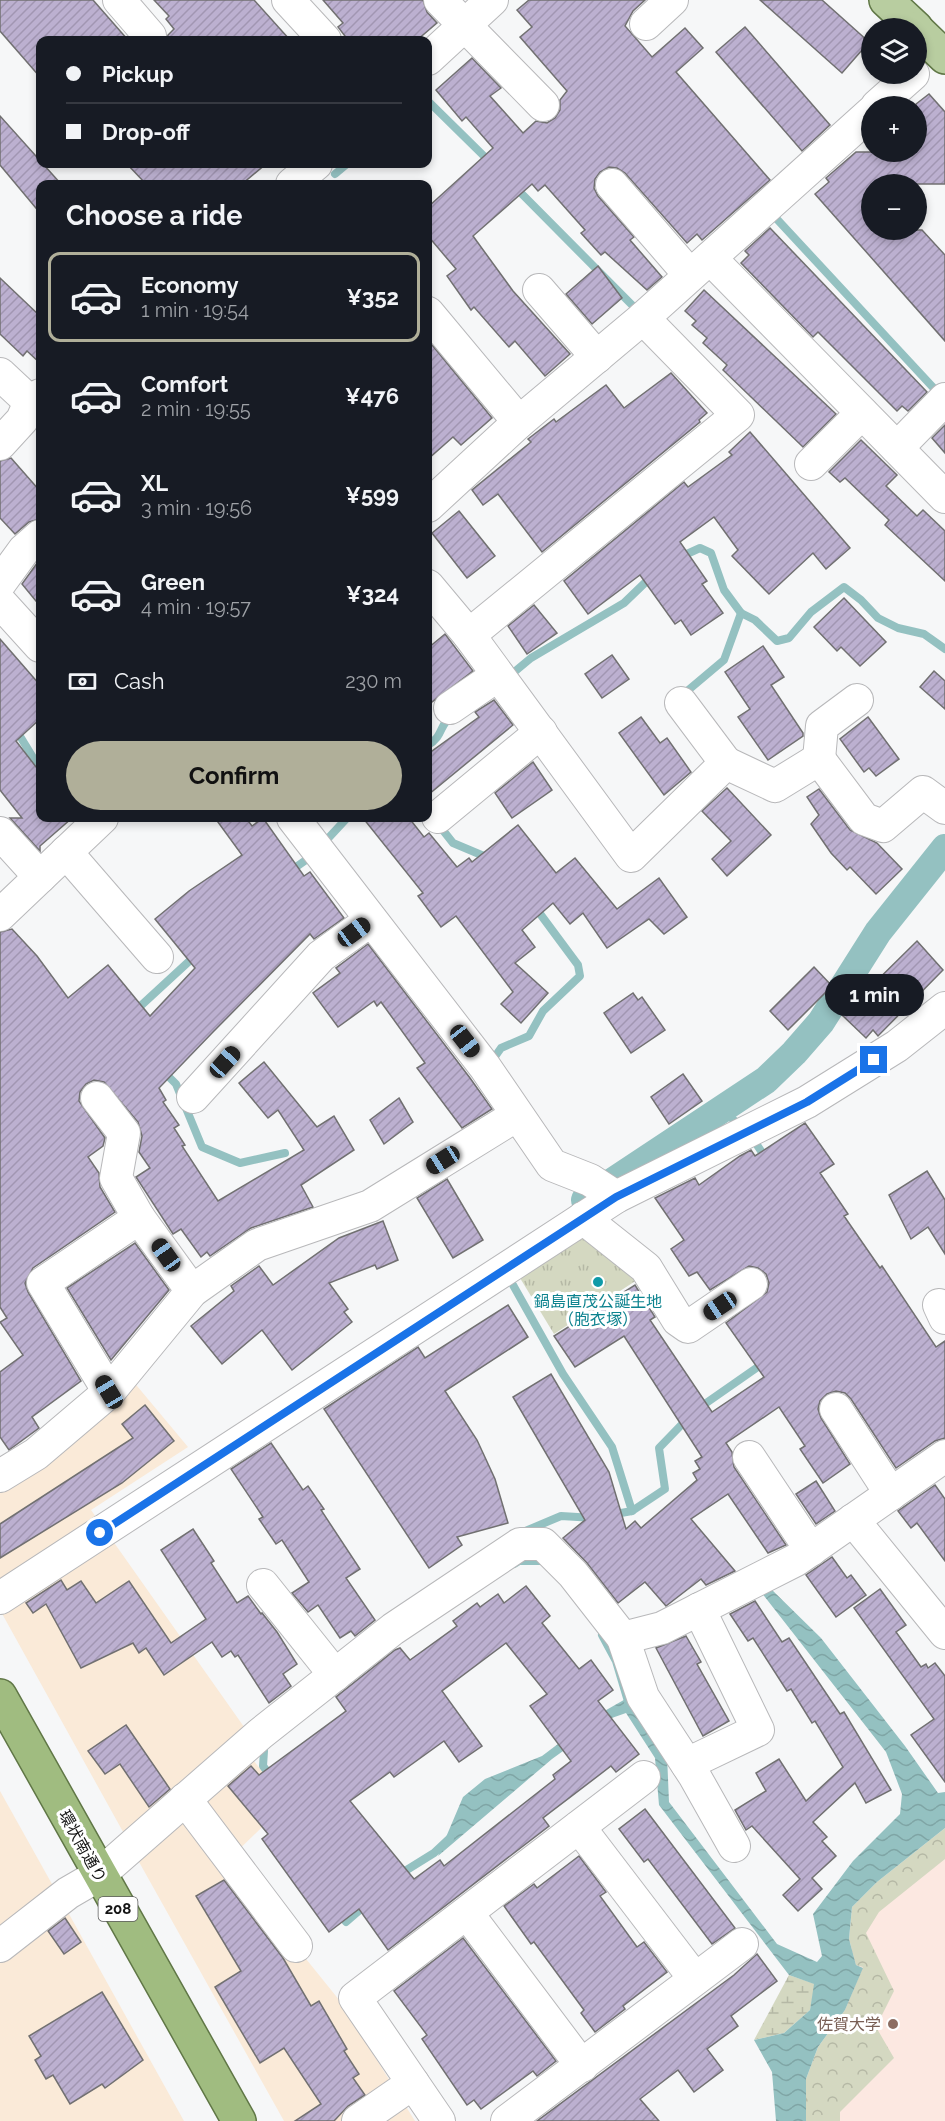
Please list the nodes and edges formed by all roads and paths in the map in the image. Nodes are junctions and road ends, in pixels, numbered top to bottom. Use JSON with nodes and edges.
{"nodes":[{"id":1,"x":119,"y":0,"type":"edge"},
{"id":2,"x":288,"y":0,"type":"edge"},
{"id":3,"x":440,"y":0,"type":"edge"},
{"id":4,"x":492,"y":0,"type":"edge"},
{"id":5,"x":672,"y":0,"type":"edge"},
{"id":6,"x":886,"y":0,"type":"edge"},
{"id":7,"x":899,"y":18,"type":"edge"},
{"id":8,"x":646,"y":24,"type":"dead end"},
{"id":9,"x":464,"y":26,"type":"junction"},
{"id":10,"x":150,"y":36,"type":"dead end"},
{"id":11,"x":321,"y":36,"type":"edge"},
{"id":12,"x":432,"y":55,"type":"edge"},
{"id":13,"x":896,"y":84,"type":"edge"},
{"id":14,"x":886,"y":96,"type":"edge"},
{"id":15,"x":543,"y":105,"type":"dead end"},
{"id":16,"x":861,"y":122,"type":"edge"},
{"id":17,"x":612,"y":185,"type":"dead end"},
{"id":18,"x":700,"y":266,"type":"junction"},
{"id":19,"x":539,"y":290,"type":"dead end"},
{"id":20,"x":432,"y":318,"type":"edge"},
{"id":21,"x":643,"y":318,"type":"junction"},
{"id":22,"x":597,"y":357,"type":"junction"},
{"id":23,"x":0,"y":374,"type":"edge"},
{"id":24,"x":35,"y":398,"type":"edge"},
{"id":25,"x":943,"y":401,"type":"edge"},
{"id":26,"x":862,"y":413,"type":"junction"},
{"id":27,"x":519,"y":422,"type":"junction"},
{"id":28,"x":0,"y":444,"type":"edge"},
{"id":29,"x":897,"y":448,"type":"junction"},
{"id":30,"x":811,"y":465,"type":"dead end"},
{"id":31,"x":945,"y":497,"type":"edge"},
{"id":32,"x":432,"y":502,"type":"edge"},
{"id":33,"x":36,"y":540,"type":"edge"},
{"id":34,"x":0,"y":583,"type":"edge"},
{"id":35,"x":432,"y":591,"type":"edge"},
{"id":36,"x":0,"y":602,"type":"edge"},
{"id":37,"x":469,"y":635,"type":"junction"},
{"id":38,"x":36,"y":642,"type":"edge"},
{"id":39,"x":503,"y":681,"type":"junction"},
{"id":40,"x":857,"y":700,"type":"dead end"},
{"id":41,"x":681,"y":703,"type":"dead end"},
{"id":42,"x":450,"y":708,"type":"dead end"},
{"id":43,"x":541,"y":732,"type":"junction"},
{"id":44,"x":819,"y":759,"type":"junction"},
{"id":45,"x":726,"y":763,"type":"junction"},
{"id":46,"x":945,"y":808,"type":"edge"},
{"id":47,"x":438,"y":817,"type":"dead end"},
{"id":48,"x":98,"y":822,"type":"edge"},
{"id":49,"x":296,"y":822,"type":"edge"},
{"id":50,"x":0,"y":833,"type":"edge"},
{"id":51,"x":66,"y":852,"type":"junction"},
{"id":52,"x":40,"y":877,"type":"junction"},
{"id":53,"x":0,"y":915,"type":"edge"},
{"id":54,"x":370,"y":920,"type":"junction"},
{"id":55,"x":156,"y":957,"type":"dead end"},
{"id":56,"x":945,"y":1008,"type":"edge"},
{"id":57,"x":193,"y":1097,"type":"dead end"},
{"id":58,"x":97,"y":1098,"type":"dead end"},
{"id":59,"x":517,"y":1115,"type":"junction"},
{"id":60,"x":603,"y":1188,"type":"junction"},
{"id":61,"x":139,"y":1218,"type":"junction"},
{"id":62,"x":583,"y":1218,"type":"junction"},
{"id":63,"x":751,"y":1284,"type":"dead end"},
{"id":64,"x":192,"y":1291,"type":"junction"},
{"id":65,"x":109,"y":1392,"type":"junction"},
{"id":66,"x":836,"y":1409,"type":"dead end"},
{"id":67,"x":945,"y":1456,"type":"edge"},
{"id":68,"x":749,"y":1457,"type":"dead end"},
{"id":69,"x":0,"y":1476,"type":"edge"},
{"id":70,"x":891,"y":1494,"type":"junction"},
{"id":71,"x":853,"y":1520,"type":"junction"},
{"id":72,"x":811,"y":1550,"type":"junction"},
{"id":73,"x":263,"y":1585,"type":"dead end"},
{"id":74,"x":0,"y":1598,"type":"edge"},
{"id":75,"x":699,"y":1609,"type":"junction"},
{"id":76,"x":945,"y":1633,"type":"edge"},
{"id":77,"x":623,"y":1638,"type":"junction"},
{"id":78,"x":335,"y":1675,"type":"junction"},
{"id":79,"x":0,"y":1696,"type":"edge"},
{"id":80,"x":687,"y":1764,"type":"junction"},
{"id":81,"x":644,"y":1777,"type":"dead end"},
{"id":82,"x":185,"y":1799,"type":"junction"},
{"id":83,"x":579,"y":1827,"type":"junction"},
{"id":84,"x":734,"y":1846,"type":"dead end"},
{"id":85,"x":99,"y":1875,"type":"junction"},
{"id":86,"x":467,"y":1913,"type":"junction"},
{"id":87,"x":742,"y":1944,"type":"dead end"},
{"id":88,"x":0,"y":1946,"type":"edge"},
{"id":89,"x":296,"y":1946,"type":"dead end"},
{"id":90,"x":695,"y":1979,"type":"junction"},
{"id":91,"x":582,"y":2066,"type":"junction"},
{"id":92,"x":413,"y":2083,"type":"junction"},
{"id":93,"x":239,"y":2121,"type":"edge"},
{"id":94,"x":358,"y":2121,"type":"edge"},
{"id":95,"x":438,"y":2121,"type":"edge"},
{"id":96,"x":507,"y":2121,"type":"edge"}],
"edges":[{"from":1,"to":10,"type":"street"},
{"from":2,"to":11,"type":"street"},
{"from":3,"to":9,"type":"street"},
{"from":4,"to":9,"type":"street"},
{"from":5,"to":8,"type":"street"},
{"from":6,"to":7,"type":"main road"},
{"from":9,"to":12,"type":"street"},
{"from":9,"to":15,"type":"street"},
{"from":13,"to":14,"type":"street"},
{"from":16,"to":18,"type":"street"},
{"from":17,"to":18,"type":"street"},
{"from":18,"to":21,"type":"street"},
{"from":18,"to":26,"type":"street"},
{"from":19,"to":22,"type":"street"},
{"from":20,"to":27,"type":"street"},
{"from":21,"to":22,"type":"street"},
{"from":21,"to":37,"type":"street"},
{"from":22,"to":27,"type":"street"},
{"from":23,"to":24,"type":"street"},
{"from":24,"to":28,"type":"street"},
{"from":25,"to":29,"type":"street"},
{"from":26,"to":29,"type":"street"},
{"from":26,"to":30,"type":"street"},
{"from":27,"to":32,"type":"street"},
{"from":29,"to":31,"type":"street"},
{"from":33,"to":34,"type":"street"},
{"from":35,"to":37,"type":"street"},
{"from":36,"to":38,"type":"street"},
{"from":37,"to":39,"type":"street"},
{"from":39,"to":42,"type":"street"},
{"from":39,"to":43,"type":"street"},
{"from":40,"to":44,"type":"street"},
{"from":41,"to":45,"type":"street"},
{"from":43,"to":45,"type":"street"},
{"from":43,"to":47,"type":"street"},
{"from":44,"to":45,"type":"street"},
{"from":44,"to":46,"type":"street"},
{"from":48,"to":51,"type":"street"},
{"from":49,"to":54,"type":"street"},
{"from":50,"to":52,"type":"street"},
{"from":51,"to":52,"type":"street"},
{"from":51,"to":55,"type":"street"},
{"from":52,"to":53,"type":"street"},
{"from":54,"to":57,"type":"street"},
{"from":54,"to":59,"type":"street"},
{"from":56,"to":60,"type":"street"},
{"from":58,"to":61,"type":"street"},
{"from":59,"to":60,"type":"street"},
{"from":59,"to":64,"type":"street"},
{"from":60,"to":62,"type":"street"},
{"from":61,"to":64,"type":"street"},
{"from":61,"to":65,"type":"street"},
{"from":62,"to":63,"type":"street"},
{"from":62,"to":74,"type":"street"},
{"from":64,"to":65,"type":"street"},
{"from":65,"to":69,"type":"street"},
{"from":66,"to":70,"type":"street"},
{"from":67,"to":70,"type":"street"},
{"from":68,"to":72,"type":"street"},
{"from":70,"to":71,"type":"street"},
{"from":71,"to":72,"type":"street"},
{"from":71,"to":76,"type":"street"},
{"from":72,"to":75,"type":"street"},
{"from":73,"to":78,"type":"street"},
{"from":75,"to":77,"type":"street"},
{"from":75,"to":80,"type":"street"},
{"from":77,"to":78,"type":"street"},
{"from":77,"to":80,"type":"street"},
{"from":78,"to":82,"type":"street"},
{"from":79,"to":85,"type":"highway","name":"環状南通り","number":"208"},
{"from":80,"to":84,"type":"street"},
{"from":81,"to":83,"type":"street"},
{"from":82,"to":85,"type":"street"},
{"from":82,"to":89,"type":"street"},
{"from":83,"to":86,"type":"street"},
{"from":83,"to":90,"type":"street"},
{"from":85,"to":88,"type":"street"},
{"from":85,"to":93,"type":"highway","name":"環状南通り","number":"208"},
{"from":86,"to":91,"type":"street"},
{"from":86,"to":92,"type":"street"},
{"from":87,"to":90,"type":"street"},
{"from":90,"to":91,"type":"street"},
{"from":91,"to":96,"type":"street"},
{"from":92,"to":94,"type":"street"},
{"from":92,"to":95,"type":"street"}]}
